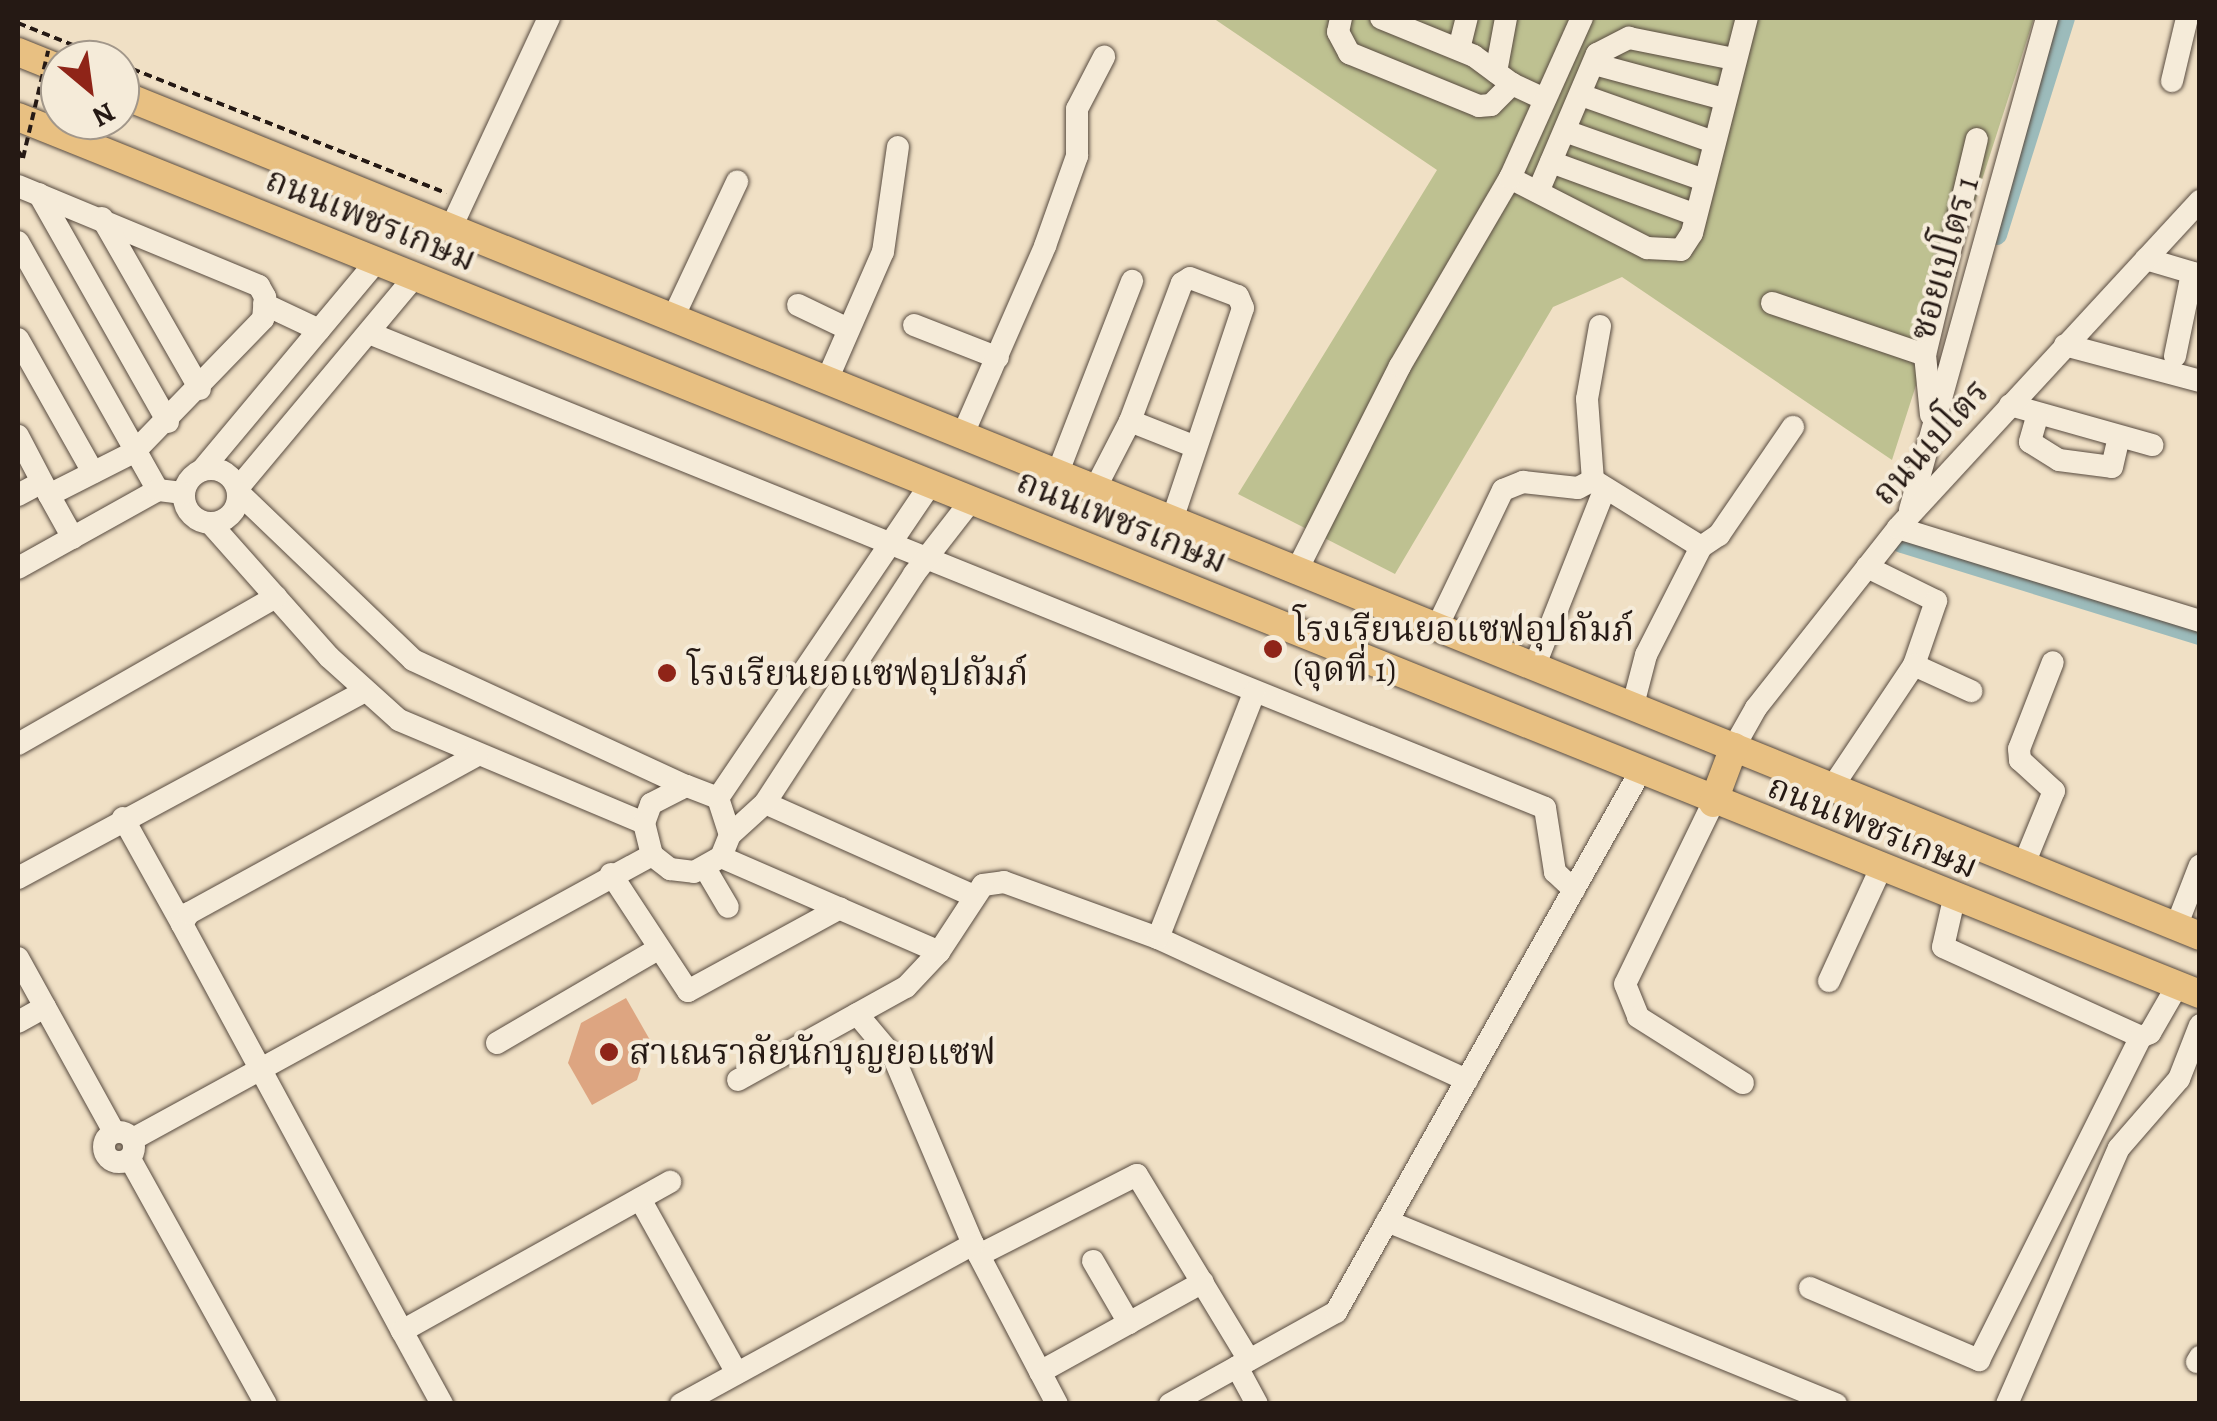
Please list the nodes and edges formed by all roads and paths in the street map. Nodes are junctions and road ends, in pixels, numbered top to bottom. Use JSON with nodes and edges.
{"nodes":[{"id":1,"x":550,"y":18,"type":"edge"},
{"id":2,"x":1341,"y":18,"type":"edge"},
{"id":3,"x":1467,"y":18,"type":"edge"},
{"id":4,"x":1506,"y":18,"type":"edge"},
{"id":5,"x":1582,"y":18,"type":"edge"},
{"id":6,"x":1746,"y":18,"type":"edge"},
{"id":7,"x":2047,"y":18,"type":"edge"},
{"id":8,"x":2187,"y":18,"type":"edge"},
{"id":9,"x":1387,"y":19,"type":"edge"},
{"id":10,"x":18,"y":23,"type":"edge"},
{"id":11,"x":1426,"y":27,"type":"edge"},
{"id":12,"x":60,"y":40,"type":"edge"},
{"id":13,"x":1459,"y":49,"type":"junction"},
{"id":14,"x":1104,"y":57,"type":"dead end"},
{"id":15,"x":1734,"y":59,"type":"junction"},
{"id":16,"x":1594,"y":64,"type":"junction"},
{"id":17,"x":140,"y":72,"type":"edge"},
{"id":18,"x":1504,"y":78,"type":"junction"},
{"id":19,"x":2172,"y":80,"type":"dead end"},
{"id":20,"x":1581,"y":95,"type":"junction"},
{"id":21,"x":1544,"y":98,"type":"junction"},
{"id":22,"x":1724,"y":100,"type":"junction"},
{"id":23,"x":140,"y":102,"type":"edge"},
{"id":24,"x":40,"y":103,"type":"edge"},
{"id":25,"x":18,"y":117,"type":"edge"},
{"id":26,"x":1564,"y":131,"type":"junction"},
{"id":27,"x":1977,"y":139,"type":"dead end"},
{"id":28,"x":1714,"y":142,"type":"junction"},
{"id":29,"x":898,"y":146,"type":"dead end"},
{"id":30,"x":18,"y":151,"type":"edge"},
{"id":31,"x":1551,"y":162,"type":"junction"},
{"id":32,"x":1510,"y":178,"type":"junction"},
{"id":33,"x":1704,"y":180,"type":"junction"},
{"id":34,"x":737,"y":182,"type":"dead end"},
{"id":35,"x":28,"y":190,"type":"edge"},
{"id":36,"x":1538,"y":192,"type":"junction"},
{"id":37,"x":464,"y":200,"type":"junction"},
{"id":38,"x":2200,"y":201,"type":"edge"},
{"id":39,"x":1696,"y":215,"type":"junction"},
{"id":40,"x":102,"y":218,"type":"junction"},
{"id":41,"x":450,"y":230,"type":"junction"},
{"id":42,"x":18,"y":242,"type":"edge"},
{"id":43,"x":2146,"y":259,"type":"junction"},
{"id":44,"x":375,"y":263,"type":"junction"},
{"id":45,"x":2196,"y":274,"type":"edge"},
{"id":46,"x":415,"y":276,"type":"junction"},
{"id":47,"x":1132,"y":281,"type":"dead end"},
{"id":48,"x":1772,"y":303,"type":"dead end"},
{"id":49,"x":264,"y":304,"type":"junction"},
{"id":50,"x":798,"y":305,"type":"dead end"},
{"id":51,"x":672,"y":320,"type":"junction"},
{"id":52,"x":914,"y":325,"type":"dead end"},
{"id":53,"x":323,"y":326,"type":"junction"},
{"id":54,"x":1600,"y":326,"type":"dead end"},
{"id":55,"x":846,"y":328,"type":"junction"},
{"id":56,"x":18,"y":338,"type":"edge"},
{"id":57,"x":364,"y":339,"type":"junction"},
{"id":58,"x":2065,"y":345,"type":"junction"},
{"id":59,"x":1925,"y":355,"type":"junction"},
{"id":60,"x":2174,"y":356,"type":"dead end"},
{"id":61,"x":998,"y":358,"type":"junction"},
{"id":62,"x":827,"y":380,"type":"junction"},
{"id":63,"x":2200,"y":381,"type":"edge"},
{"id":64,"x":200,"y":388,"type":"junction"},
{"id":65,"x":2010,"y":405,"type":"junction"},
{"id":66,"x":2037,"y":417,"type":"junction"},
{"id":67,"x":1130,"y":421,"type":"junction"},
{"id":68,"x":168,"y":422,"type":"junction"},
{"id":69,"x":1793,"y":427,"type":"dead end"},
{"id":70,"x":1932,"y":433,"type":"junction"},
{"id":71,"x":963,"y":434,"type":"junction"},
{"id":72,"x":18,"y":436,"type":"edge"},
{"id":73,"x":2119,"y":437,"type":"junction"},
{"id":74,"x":2152,"y":445,"type":"dead end"},
{"id":75,"x":1193,"y":446,"type":"junction"},
{"id":76,"x":134,"y":452,"type":"junction"},
{"id":77,"x":202,"y":470,"type":"junction"},
{"id":78,"x":93,"y":472,"type":"junction"},
{"id":79,"x":1058,"y":472,"type":"junction"},
{"id":80,"x":1599,"y":484,"type":"junction"},
{"id":81,"x":930,"y":486,"type":"junction"},
{"id":82,"x":1096,"y":487,"type":"junction"},
{"id":83,"x":45,"y":489,"type":"junction"},
{"id":84,"x":158,"y":490,"type":"junction"},
{"id":85,"x":238,"y":490,"type":"junction"},
{"id":86,"x":184,"y":493,"type":"junction"},
{"id":87,"x":18,"y":496,"type":"edge"},
{"id":88,"x":970,"y":502,"type":"junction"},
{"id":89,"x":1908,"y":516,"type":"junction"},
{"id":90,"x":1172,"y":517,"type":"junction"},
{"id":91,"x":211,"y":524,"type":"junction"},
{"id":92,"x":73,"y":538,"type":"junction"},
{"id":93,"x":885,"y":545,"type":"junction"},
{"id":94,"x":1702,"y":547,"type":"junction"},
{"id":95,"x":926,"y":560,"type":"junction"},
{"id":96,"x":1867,"y":567,"type":"junction"},
{"id":97,"x":18,"y":568,"type":"edge"},
{"id":98,"x":1298,"y":568,"type":"junction"},
{"id":99,"x":276,"y":597,"type":"junction"},
{"id":100,"x":2200,"y":621,"type":"edge"},
{"id":101,"x":1438,"y":625,"type":"junction"},
{"id":102,"x":2053,"y":662,"type":"dead end"},
{"id":103,"x":1535,"y":664,"type":"junction"},
{"id":104,"x":1914,"y":665,"type":"junction"},
{"id":105,"x":1971,"y":691,"type":"dead end"},
{"id":106,"x":364,"y":692,"type":"junction"},
{"id":107,"x":1254,"y":693,"type":"junction"},
{"id":108,"x":1634,"y":705,"type":"junction"},
{"id":109,"x":18,"y":744,"type":"edge"},
{"id":110,"x":1734,"y":748,"type":"junction"},
{"id":111,"x":477,"y":755,"type":"junction"},
{"id":112,"x":1640,"y":772,"type":"junction"},
{"id":113,"x":686,"y":786,"type":"junction"},
{"id":114,"x":1833,"y":786,"type":"junction"},
{"id":115,"x":718,"y":798,"type":"junction"},
{"id":116,"x":765,"y":803,"type":"junction"},
{"id":117,"x":1713,"y":803,"type":"junction"},
{"id":118,"x":124,"y":818,"type":"junction"},
{"id":119,"x":644,"y":824,"type":"junction"},
{"id":120,"x":719,"y":853,"type":"junction"},
{"id":121,"x":652,"y":855,"type":"junction"},
{"id":122,"x":2024,"y":864,"type":"junction"},
{"id":123,"x":2200,"y":865,"type":"edge"},
{"id":124,"x":1880,"y":870,"type":"junction"},
{"id":125,"x":611,"y":874,"type":"junction"},
{"id":126,"x":18,"y":878,"type":"edge"},
{"id":127,"x":1574,"y":890,"type":"junction"},
{"id":128,"x":972,"y":895,"type":"junction"},
{"id":129,"x":1954,"y":899,"type":"junction"},
{"id":130,"x":728,"y":907,"type":"dead end"},
{"id":131,"x":840,"y":908,"type":"junction"},
{"id":132,"x":182,"y":924,"type":"junction"},
{"id":133,"x":2188,"y":931,"type":"edge"},
{"id":134,"x":1158,"y":938,"type":"junction"},
{"id":135,"x":656,"y":950,"type":"junction"},
{"id":136,"x":940,"y":952,"type":"junction"},
{"id":137,"x":18,"y":958,"type":"edge"},
{"id":138,"x":1829,"y":981,"type":"dead end"},
{"id":139,"x":2188,"y":990,"type":"edge"},
{"id":140,"x":45,"y":1007,"type":"junction"},
{"id":141,"x":857,"y":1014,"type":"junction"},
{"id":142,"x":18,"y":1022,"type":"edge"},
{"id":143,"x":2200,"y":1025,"type":"edge"},
{"id":144,"x":2140,"y":1037,"type":"junction"},
{"id":145,"x":497,"y":1043,"type":"dead end"},
{"id":146,"x":256,"y":1068,"type":"junction"},
{"id":147,"x":738,"y":1080,"type":"dead end"},
{"id":148,"x":1467,"y":1080,"type":"junction"},
{"id":149,"x":1742,"y":1082,"type":"dead end"},
{"id":150,"x":125,"y":1143,"type":"junction"},
{"id":151,"x":670,"y":1182,"type":"dead end"},
{"id":152,"x":640,"y":1199,"type":"junction"},
{"id":153,"x":1388,"y":1221,"type":"junction"},
{"id":154,"x":976,"y":1250,"type":"junction"},
{"id":155,"x":1093,"y":1261,"type":"dead end"},
{"id":156,"x":1204,"y":1282,"type":"junction"},
{"id":157,"x":1810,"y":1288,"type":"dead end"},
{"id":158,"x":1129,"y":1323,"type":"junction"},
{"id":159,"x":402,"y":1331,"type":"junction"},
{"id":160,"x":1243,"y":1364,"type":"junction"},
{"id":161,"x":1040,"y":1372,"type":"junction"},
{"id":162,"x":737,"y":1373,"type":"junction"},
{"id":163,"x":266,"y":1404,"type":"edge"},
{"id":164,"x":442,"y":1404,"type":"edge"},
{"id":165,"x":681,"y":1404,"type":"edge"},
{"id":166,"x":1057,"y":1404,"type":"edge"},
{"id":167,"x":1170,"y":1404,"type":"edge"},
{"id":168,"x":1257,"y":1404,"type":"edge"},
{"id":169,"x":1836,"y":1404,"type":"edge"},
{"id":170,"x":2007,"y":1404,"type":"edge"}],
"edges":[{"from":1,"to":37,"type":"street"},
{"from":2,"to":18,"type":"street"},
{"from":3,"to":13,"type":"street"},
{"from":4,"to":18,"type":"street"},
{"from":5,"to":21,"type":"street"},
{"from":6,"to":15,"type":"street"},
{"from":7,"to":70,"type":"street","name":"ซอยเปโตร 1"},
{"from":8,"to":19,"type":"street"},
{"from":9,"to":11,"type":"street"},
{"from":10,"to":12,"type":"path"},
{"from":11,"to":13,"type":"street"},
{"from":13,"to":18,"type":"street"},
{"from":14,"to":61,"type":"street"},
{"from":15,"to":16,"type":"street"},
{"from":15,"to":22,"type":"street"},
{"from":16,"to":20,"type":"street"},
{"from":16,"to":22,"type":"street"},
{"from":17,"to":37,"type":"path"},
{"from":18,"to":21,"type":"street"},
{"from":20,"to":26,"type":"street"},
{"from":20,"to":28,"type":"street"},
{"from":21,"to":32,"type":"street"},
{"from":22,"to":28,"type":"street"},
{"from":23,"to":41,"type":"main road","name":"ถนนเพชรเกษม"},
{"from":24,"to":30,"type":"path","bridge":true},
{"from":25,"to":44,"type":"main road","name":"ถนนเพชรเกษม"},
{"from":26,"to":31,"type":"street"},
{"from":26,"to":33,"type":"street"},
{"from":27,"to":59,"type":"street"},
{"from":28,"to":33,"type":"street"},
{"from":29,"to":55,"type":"street"},
{"from":31,"to":36,"type":"street"},
{"from":31,"to":39,"type":"street"},
{"from":32,"to":36,"type":"street"},
{"from":32,"to":98,"type":"street"},
{"from":33,"to":39,"type":"street"},
{"from":34,"to":51,"type":"street"},
{"from":35,"to":40,"type":"street"},
{"from":35,"to":68,"type":"street"},
{"from":36,"to":39,"type":"street"},
{"from":37,"to":41,"type":"street"},
{"from":38,"to":43,"type":"street","name":"ถนนเปโตร"},
{"from":40,"to":49,"type":"street"},
{"from":40,"to":64,"type":"street"},
{"from":41,"to":51,"type":"main road","name":"ถนนเพชรเกษม"},
{"from":42,"to":76,"type":"street"},
{"from":43,"to":45,"type":"street"},
{"from":43,"to":58,"type":"street","name":"ถนนเปโตร"},
{"from":44,"to":46,"type":"main road","name":"ถนนเพชรเกษม"},
{"from":44,"to":53,"type":"street"},
{"from":45,"to":60,"type":"street"},
{"from":46,"to":57,"type":"street"},
{"from":46,"to":81,"type":"main road","name":"ถนนเพชรเกษม"},
{"from":47,"to":79,"type":"street"},
{"from":48,"to":59,"type":"street"},
{"from":49,"to":53,"type":"street"},
{"from":49,"to":64,"type":"street"},
{"from":50,"to":55,"type":"street"},
{"from":51,"to":62,"type":"main road","name":"ถนนเพชรเกษม"},
{"from":52,"to":61,"type":"street"},
{"from":53,"to":57,"type":"street"},
{"from":53,"to":77,"type":"street"},
{"from":54,"to":80,"type":"street"},
{"from":55,"to":62,"type":"street"},
{"from":56,"to":78,"type":"street"},
{"from":57,"to":85,"type":"street"},
{"from":57,"to":93,"type":"street"},
{"from":58,"to":63,"type":"street"},
{"from":58,"to":65,"type":"street","name":"ถนนเปโตร"},
{"from":59,"to":70,"type":"street"},
{"from":61,"to":71,"type":"street"},
{"from":62,"to":71,"type":"main road","name":"ถนนเพชรเกษม"},
{"from":64,"to":68,"type":"street"},
{"from":65,"to":66,"type":"street"},
{"from":65,"to":89,"type":"street","name":"ถนนเปโตร"},
{"from":66,"to":73,"type":"street"},
{"from":66,"to":73,"type":"street"},
{"from":67,"to":75,"type":"street"},
{"from":67,"to":75,"type":"street"},
{"from":67,"to":82,"type":"street"},
{"from":68,"to":76,"type":"street"},
{"from":69,"to":94,"type":"street"},
{"from":70,"to":89,"type":"street","name":"ซอยเปโตร 1"},
{"from":71,"to":79,"type":"main road","name":"ถนนเพชรเกษม"},
{"from":72,"to":83,"type":"street"},
{"from":73,"to":74,"type":"street"},
{"from":75,"to":90,"type":"street"},
{"from":76,"to":78,"type":"street"},
{"from":76,"to":84,"type":"street"},
{"from":77,"to":85,"type":"street"},
{"from":77,"to":86,"type":"street"},
{"from":78,"to":83,"type":"street"},
{"from":79,"to":82,"type":"main road","name":"ถนนเพชรเกษม"},
{"from":80,"to":94,"type":"street"},
{"from":80,"to":101,"type":"street"},
{"from":80,"to":103,"type":"street"},
{"from":81,"to":88,"type":"main road","name":"ถนนเพชรเกษม"},
{"from":81,"to":93,"type":"street"},
{"from":82,"to":90,"type":"main road","name":"ถนนเพชรเกษม"},
{"from":83,"to":87,"type":"street"},
{"from":83,"to":92,"type":"street"},
{"from":84,"to":86,"type":"street"},
{"from":84,"to":92,"type":"street"},
{"from":85,"to":91,"type":"street"},
{"from":85,"to":113,"type":"street"},
{"from":86,"to":91,"type":"street"},
{"from":88,"to":95,"type":"street"},
{"from":88,"to":112,"type":"main road","name":"ถนนเพชรเกษม"},
{"from":89,"to":96,"type":"street","name":"ถนนเปโตร"},
{"from":89,"to":100,"type":"street"},
{"from":90,"to":98,"type":"main road","name":"ถนนเพชรเกษม"},
{"from":91,"to":99,"type":"street"},
{"from":92,"to":97,"type":"street"},
{"from":93,"to":95,"type":"street"},
{"from":93,"to":115,"type":"street"},
{"from":94,"to":108,"type":"street"},
{"from":95,"to":107,"type":"street"},
{"from":95,"to":116,"type":"street"},
{"from":96,"to":104,"type":"street"},
{"from":96,"to":110,"type":"street","name":"ถนนเปโตร"},
{"from":98,"to":101,"type":"main road","name":"ถนนเพชรเกษม"},
{"from":99,"to":106,"type":"street"},
{"from":99,"to":109,"type":"street"},
{"from":101,"to":103,"type":"main road","name":"ถนนเพชรเกษม"},
{"from":102,"to":122,"type":"street"},
{"from":103,"to":108,"type":"main road","name":"ถนนเพชรเกษม"},
{"from":104,"to":105,"type":"street"},
{"from":104,"to":114,"type":"street"},
{"from":106,"to":111,"type":"street"},
{"from":106,"to":118,"type":"street"},
{"from":107,"to":127,"type":"street"},
{"from":107,"to":134,"type":"street"},
{"from":108,"to":110,"type":"main road","name":"ถนนเพชรเกษม"},
{"from":110,"to":114,"type":"main road","name":"ถนนเพชรเกษม"},
{"from":110,"to":117,"type":"main road"},
{"from":111,"to":119,"type":"street"},
{"from":111,"to":132,"type":"street"},
{"from":112,"to":117,"type":"main road","name":"ถนนเพชรเกษม"},
{"from":112,"to":127,"type":"street"},
{"from":113,"to":115,"type":"street"},
{"from":113,"to":119,"type":"street"},
{"from":114,"to":122,"type":"main road","name":"ถนนเพชรเกษม"},
{"from":115,"to":120,"type":"street"},
{"from":116,"to":120,"type":"street"},
{"from":116,"to":128,"type":"street"},
{"from":117,"to":124,"type":"main road","name":"ถนนเพชรเกษม"},
{"from":117,"to":149,"type":"street"},
{"from":118,"to":126,"type":"street"},
{"from":118,"to":132,"type":"street"},
{"from":119,"to":121,"type":"street"},
{"from":120,"to":121,"type":"street"},
{"from":120,"to":130,"type":"street"},
{"from":120,"to":131,"type":"street"},
{"from":121,"to":125,"type":"street"},
{"from":122,"to":133,"type":"main road","name":"ถนนเพชรเกษม"},
{"from":123,"to":133,"type":"street"},
{"from":124,"to":129,"type":"main road","name":"ถนนเพชรเกษม"},
{"from":124,"to":138,"type":"street"},
{"from":125,"to":135,"type":"street"},
{"from":125,"to":146,"type":"street"},
{"from":127,"to":148,"type":"street"},
{"from":128,"to":134,"type":"street"},
{"from":128,"to":136,"type":"street"},
{"from":129,"to":139,"type":"main road","name":"ถนนเพชรเกษม"},
{"from":129,"to":144,"type":"street"},
{"from":131,"to":135,"type":"street"},
{"from":131,"to":136,"type":"street"},
{"from":132,"to":146,"type":"street"},
{"from":134,"to":148,"type":"street"},
{"from":135,"to":145,"type":"street"},
{"from":136,"to":141,"type":"street"},
{"from":137,"to":140,"type":"street"},
{"from":139,"to":144,"type":"street"},
{"from":140,"to":142,"type":"street"},
{"from":140,"to":150,"type":"street"},
{"from":141,"to":147,"type":"street"},
{"from":141,"to":154,"type":"street"},
{"from":143,"to":170,"type":"street"},
{"from":144,"to":157,"type":"street"},
{"from":146,"to":150,"type":"street"},
{"from":146,"to":159,"type":"street"},
{"from":148,"to":153,"type":"street"},
{"from":150,"to":163,"type":"street"},
{"from":151,"to":152,"type":"street"},
{"from":152,"to":159,"type":"street"},
{"from":152,"to":162,"type":"street"},
{"from":153,"to":160,"type":"street"},
{"from":153,"to":169,"type":"street"},
{"from":154,"to":156,"type":"street"},
{"from":154,"to":161,"type":"street"},
{"from":154,"to":162,"type":"street"},
{"from":155,"to":158,"type":"street"},
{"from":156,"to":158,"type":"street"},
{"from":156,"to":160,"type":"street"},
{"from":158,"to":161,"type":"street"},
{"from":159,"to":164,"type":"street"},
{"from":160,"to":167,"type":"street"},
{"from":160,"to":168,"type":"street"},
{"from":161,"to":166,"type":"street"},
{"from":162,"to":165,"type":"street"}]}
